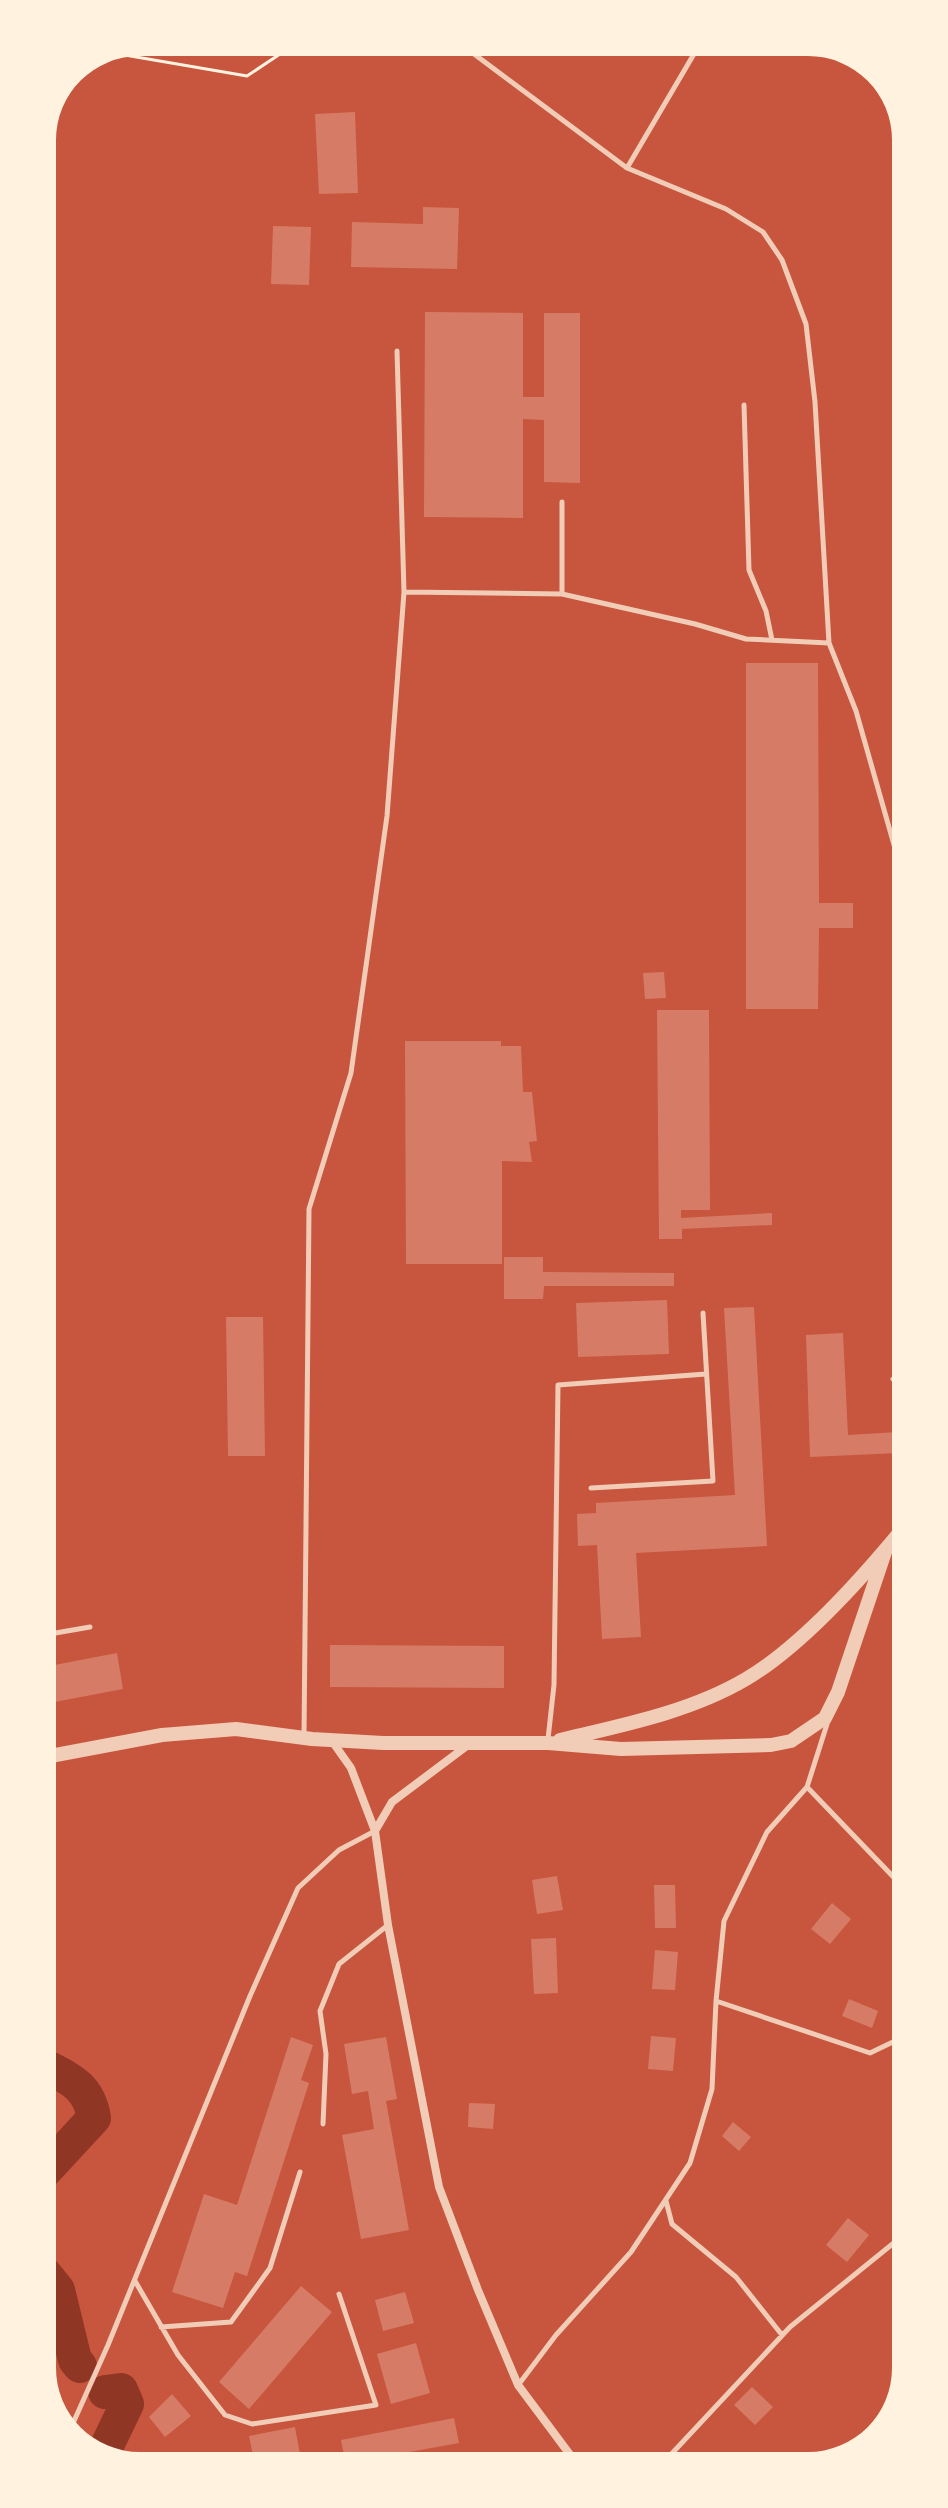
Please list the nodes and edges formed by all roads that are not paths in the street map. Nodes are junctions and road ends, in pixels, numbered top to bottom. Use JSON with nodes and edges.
{"nodes":[{"id":1,"x":477,"y":56,"type":"edge"},
{"id":2,"x":693,"y":56,"type":"edge"},
{"id":3,"x":627,"y":168,"type":"junction"},
{"id":4,"x":397,"y":351,"type":"dead end"},
{"id":5,"x":744,"y":405,"type":"dead end"},
{"id":6,"x":562,"y":502,"type":"dead end"},
{"id":7,"x":404,"y":592,"type":"junction"},
{"id":8,"x":562,"y":594,"type":"junction"},
{"id":9,"x":772,"y":640,"type":"junction"},
{"id":10,"x":829,"y":643,"type":"junction"},
{"id":11,"x":892,"y":838,"type":"edge"},
{"id":12,"x":703,"y":1313,"type":"dead end"},
{"id":13,"x":706,"y":1374,"type":"junction"},
{"id":14,"x":591,"y":1488,"type":"dead end"},
{"id":15,"x":892,"y":1542,"type":"edge"},
{"id":16,"x":886,"y":1549,"type":"junction"},
{"id":17,"x":90,"y":1627,"type":"dead end"},
{"id":18,"x":56,"y":1633,"type":"edge"},
{"id":19,"x":838,"y":1692,"type":"junction"},
{"id":20,"x":304,"y":1738,"type":"junction"},
{"id":21,"x":332,"y":1741,"type":"junction"},
{"id":22,"x":548,"y":1743,"type":"junction"},
{"id":23,"x":468,"y":1745,"type":"junction"},
{"id":24,"x":56,"y":1755,"type":"edge"},
{"id":25,"x":807,"y":1787,"type":"junction"},
{"id":26,"x":375,"y":1831,"type":"junction"},
{"id":27,"x":892,"y":1876,"type":"edge"},
{"id":28,"x":388,"y":1925,"type":"junction"},
{"id":29,"x":716,"y":2001,"type":"junction"},
{"id":30,"x":892,"y":2042,"type":"edge"},
{"id":31,"x":323,"y":2124,"type":"dead end"},
{"id":32,"x":300,"y":2172,"type":"dead end"},
{"id":33,"x":665,"y":2200,"type":"junction"},
{"id":34,"x":892,"y":2244,"type":"edge"},
{"id":35,"x":134,"y":2281,"type":"junction"},
{"id":36,"x":339,"y":2294,"type":"dead end"},
{"id":37,"x":161,"y":2327,"type":"junction"},
{"id":38,"x":782,"y":2335,"type":"junction"},
{"id":39,"x":518,"y":2385,"type":"junction"},
{"id":40,"x":74,"y":2420,"type":"edge"},
{"id":41,"x":568,"y":2452,"type":"edge"},
{"id":42,"x":673,"y":2452,"type":"edge"}],
"edges":[{"from":1,"to":3,"type":"lane"},
{"from":2,"to":3,"type":"lane"},
{"from":3,"to":10,"type":"lane"},
{"from":4,"to":7,"type":"lane"},
{"from":5,"to":9,"type":"lane"},
{"from":6,"to":8,"type":"lane"},
{"from":7,"to":8,"type":"lane"},
{"from":7,"to":20,"type":"lane"},
{"from":8,"to":9,"type":"lane"},
{"from":9,"to":10,"type":"lane"},
{"from":10,"to":11,"type":"lane"},
{"from":12,"to":13,"type":"lane"},
{"from":13,"to":14,"type":"lane"},
{"from":13,"to":22,"type":"lane"},
{"from":15,"to":16,"type":"street"},
{"from":16,"to":19,"type":"street"},
{"from":16,"to":22,"type":"street"},
{"from":17,"to":18,"type":"lane"},
{"from":19,"to":22,"type":"street"},
{"from":19,"to":25,"type":"lane"},
{"from":20,"to":21,"type":"street"},
{"from":20,"to":24,"type":"street"},
{"from":21,"to":23,"type":"street"},
{"from":21,"to":26,"type":"street"},
{"from":22,"to":23,"type":"street"},
{"from":23,"to":26,"type":"street"},
{"from":25,"to":27,"type":"lane"},
{"from":25,"to":29,"type":"lane"},
{"from":26,"to":28,"type":"street"},
{"from":26,"to":35,"type":"lane"},
{"from":28,"to":31,"type":"lane"},
{"from":28,"to":39,"type":"street"},
{"from":29,"to":30,"type":"lane"},
{"from":29,"to":33,"type":"lane"},
{"from":32,"to":37,"type":"lane"},
{"from":33,"to":38,"type":"lane"},
{"from":33,"to":39,"type":"lane"},
{"from":34,"to":38,"type":"lane"},
{"from":35,"to":37,"type":"lane"},
{"from":35,"to":40,"type":"lane"},
{"from":36,"to":37,"type":"lane"},
{"from":38,"to":42,"type":"lane"},
{"from":39,"to":41,"type":"street"}]}
